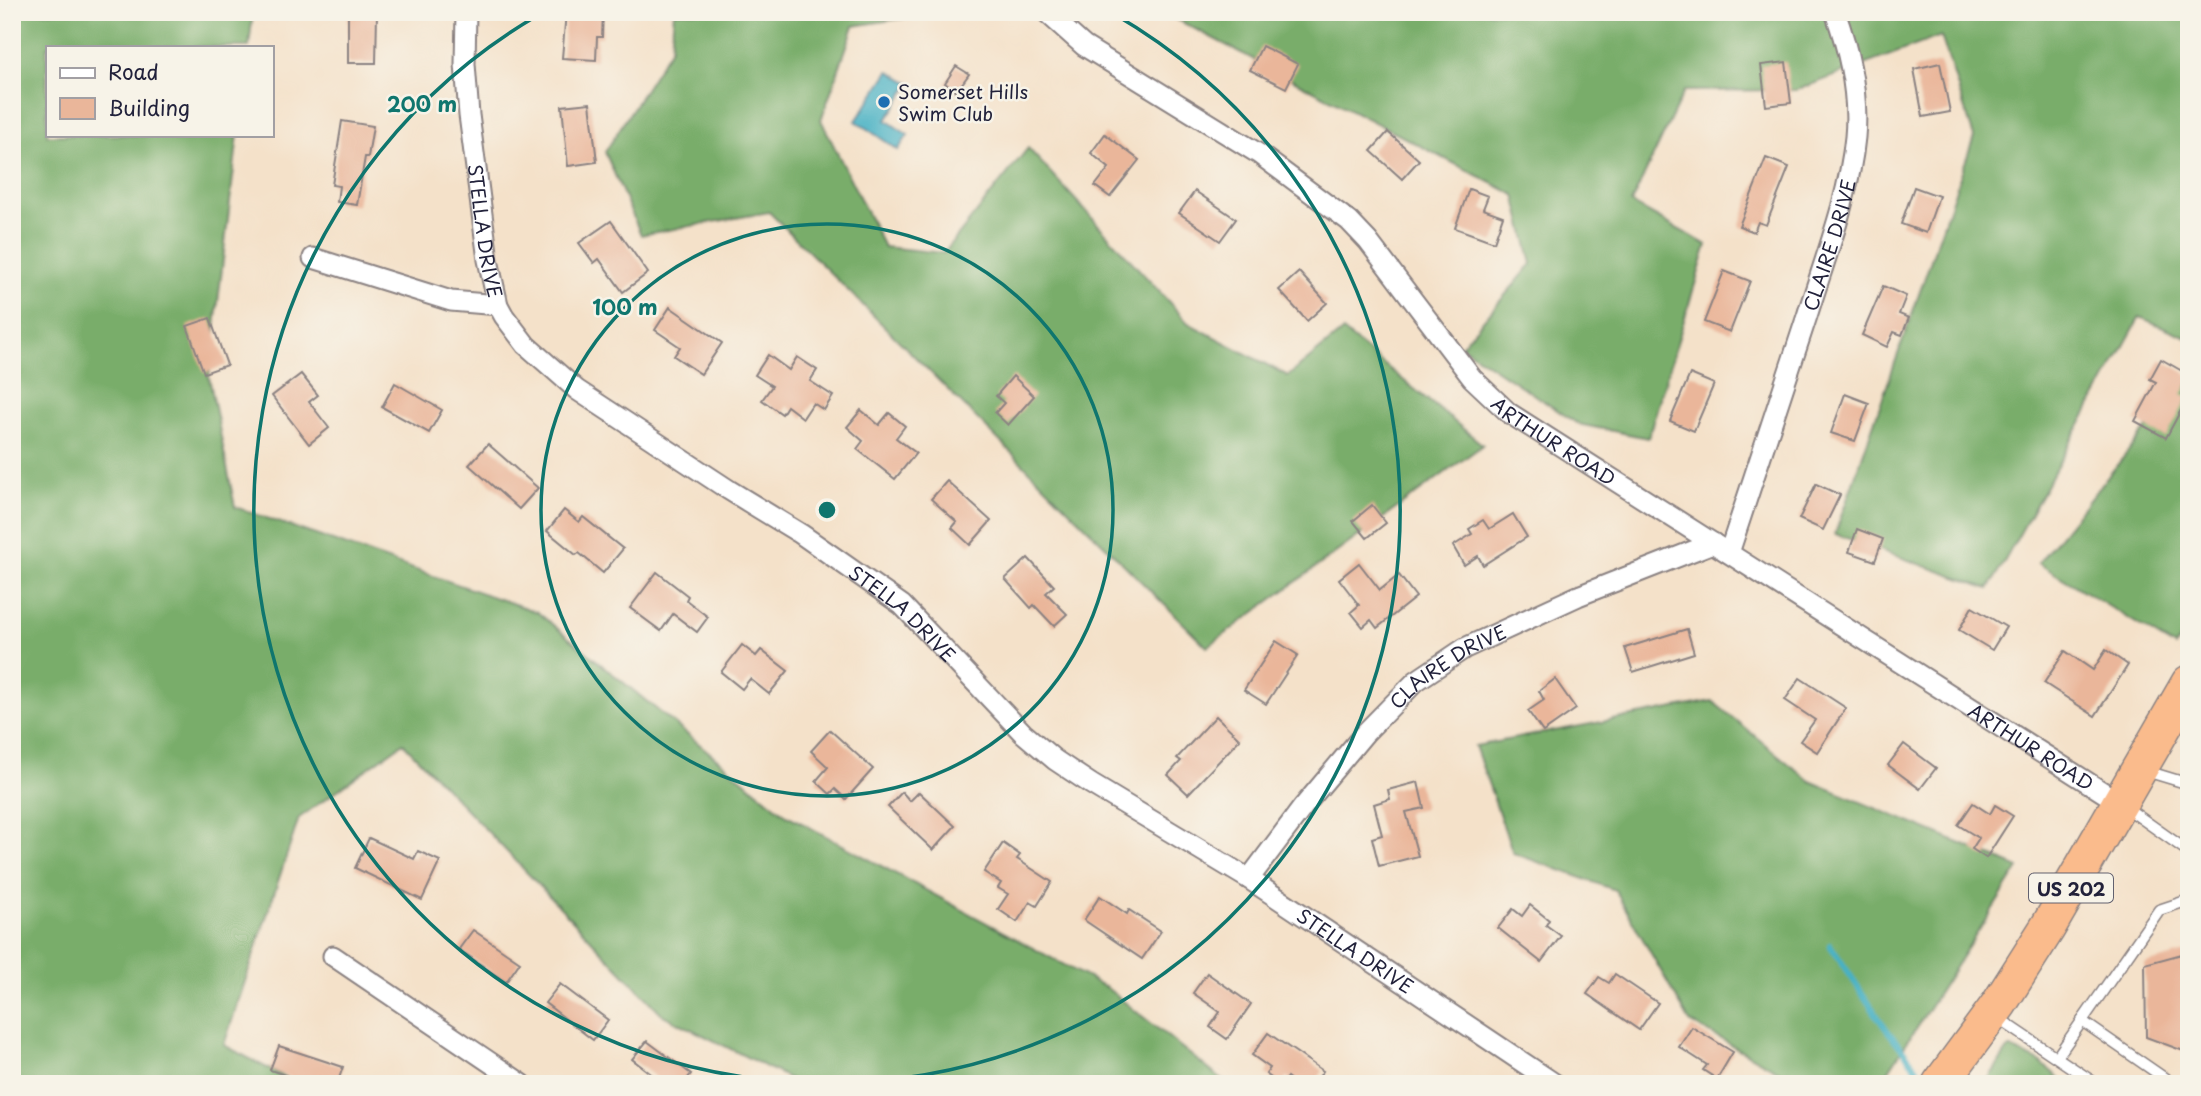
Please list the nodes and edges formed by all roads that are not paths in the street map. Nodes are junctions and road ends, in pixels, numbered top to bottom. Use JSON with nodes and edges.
{"nodes":[{"id":1,"x":466,"y":12,"type":"edge"},
{"id":2,"x":1046,"y":12,"type":"edge"},
{"id":3,"x":1835,"y":12,"type":"edge"},
{"id":4,"x":313,"y":258,"type":"dead end"},
{"id":5,"x":498,"y":304,"type":"junction"},
{"id":6,"x":1721,"y":548,"type":"junction"},
{"id":7,"x":2189,"y":683,"type":"edge"},
{"id":8,"x":2139,"y":768,"type":"junction"},
{"id":9,"x":2189,"y":784,"type":"edge"},
{"id":10,"x":2120,"y":803,"type":"junction"},
{"id":11,"x":2189,"y":852,"type":"edge"},
{"id":12,"x":1249,"y":880,"type":"junction"},
{"id":13,"x":2189,"y":900,"type":"edge"},
{"id":14,"x":333,"y":956,"type":"dead end"},
{"id":15,"x":1992,"y":1014,"type":"junction"},
{"id":16,"x":2082,"y":1021,"type":"junction"},
{"id":17,"x":2057,"y":1057,"type":"junction"},
{"id":18,"x":522,"y":1084,"type":"edge"},
{"id":19,"x":1555,"y":1084,"type":"edge"},
{"id":20,"x":1940,"y":1084,"type":"edge"},
{"id":21,"x":2096,"y":1084,"type":"edge"},
{"id":22,"x":2173,"y":1084,"type":"edge"}],
"edges":[{"from":1,"to":5,"type":"street","name":"STELLA DRIVE"},
{"from":2,"to":6,"type":"street","name":"ARTHUR ROAD"},
{"from":3,"to":6,"type":"street","name":"CLAIRE DRIVE"},
{"from":4,"to":5,"type":"street"},
{"from":5,"to":12,"type":"street","name":"STELLA DRIVE"},
{"from":6,"to":10,"type":"street","name":"ARTHUR ROAD"},
{"from":6,"to":12,"type":"street","name":"CLAIRE DRIVE"},
{"from":7,"to":8,"type":"highway","number":"US 202"},
{"from":8,"to":9,"type":"lane"},
{"from":8,"to":10,"type":"highway","number":"US 202"},
{"from":10,"to":11,"type":"lane"},
{"from":10,"to":15,"type":"highway","number":"US 202"},
{"from":12,"to":19,"type":"street","name":"STELLA DRIVE"},
{"from":13,"to":16,"type":"lane"},
{"from":14,"to":18,"type":"street"},
{"from":15,"to":17,"type":"lane"},
{"from":15,"to":20,"type":"highway","number":"US 202"},
{"from":16,"to":17,"type":"lane"},
{"from":16,"to":22,"type":"lane"},
{"from":17,"to":21,"type":"lane"}]}
